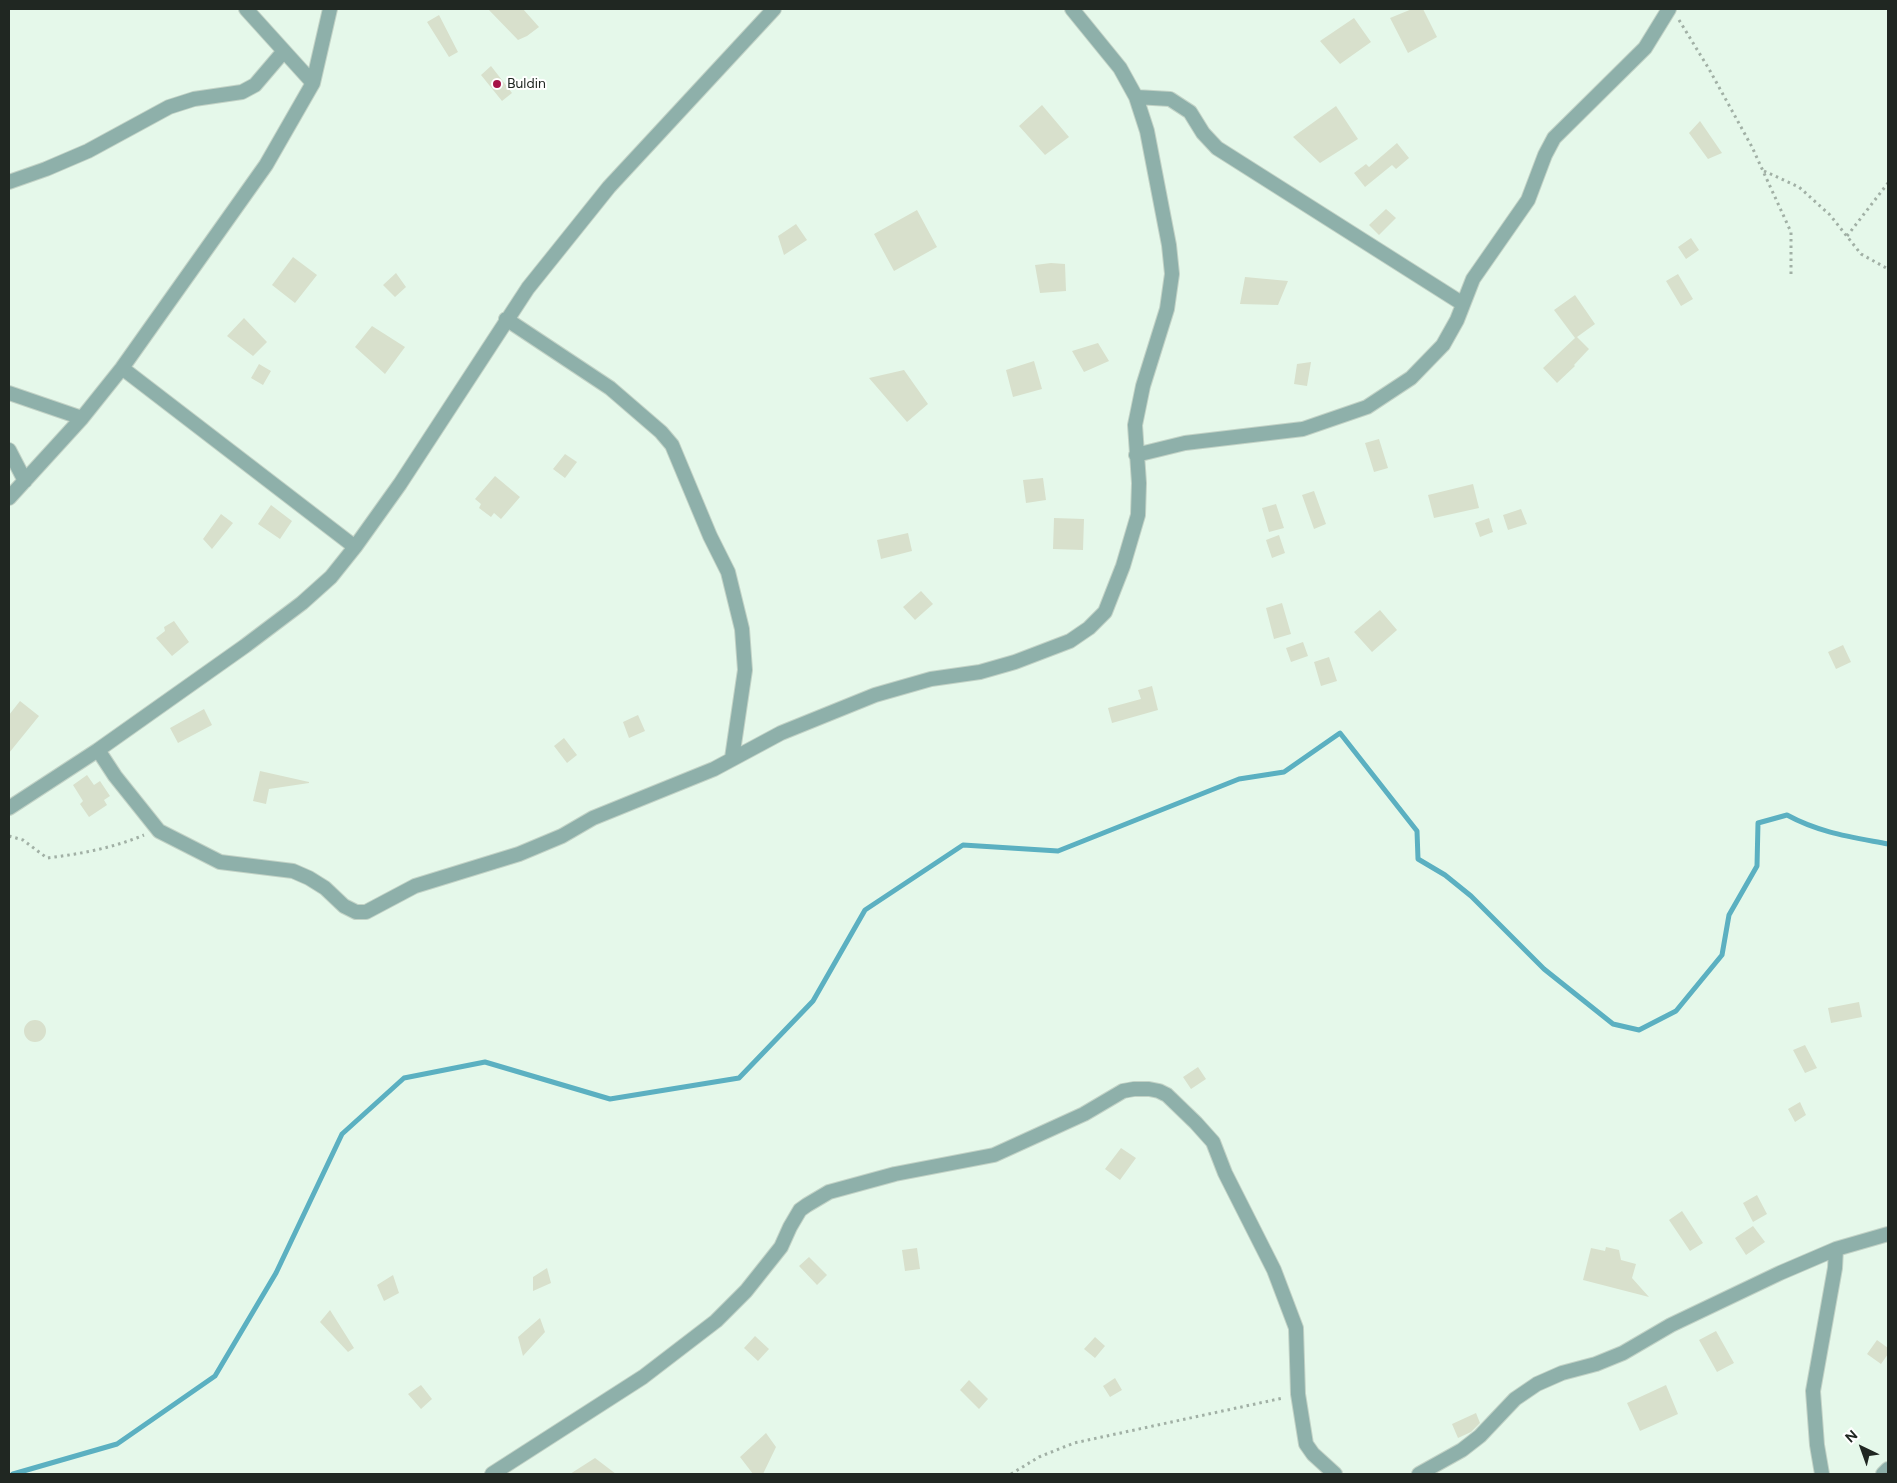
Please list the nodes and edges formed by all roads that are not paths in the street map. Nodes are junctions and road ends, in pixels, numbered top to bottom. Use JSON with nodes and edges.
{"nodes":[{"id":1,"x":246,"y":9,"type":"edge"},
{"id":2,"x":330,"y":9,"type":"edge"},
{"id":3,"x":774,"y":9,"type":"edge"},
{"id":4,"x":1072,"y":9,"type":"edge"},
{"id":5,"x":1673,"y":12,"type":"edge"},
{"id":6,"x":284,"y":51,"type":"junction"},
{"id":7,"x":313,"y":83,"type":"junction"},
{"id":8,"x":1136,"y":97,"type":"junction"},
{"id":9,"x":9,"y":182,"type":"edge"},
{"id":10,"x":1463,"y":304,"type":"junction"},
{"id":11,"x":506,"y":319,"type":"junction"},
{"id":12,"x":122,"y":368,"type":"junction"},
{"id":13,"x":9,"y":393,"type":"edge"},
{"id":14,"x":82,"y":418,"type":"junction"},
{"id":15,"x":9,"y":450,"type":"edge"},
{"id":16,"x":1136,"y":455,"type":"junction"},
{"id":17,"x":25,"y":481,"type":"junction"},
{"id":18,"x":9,"y":498,"type":"edge"},
{"id":19,"x":355,"y":547,"type":"junction"},
{"id":20,"x":98,"y":750,"type":"junction"},
{"id":21,"x":732,"y":758,"type":"junction"},
{"id":22,"x":9,"y":808,"type":"edge"},
{"id":23,"x":1888,"y":1234,"type":"edge"},
{"id":24,"x":1836,"y":1249,"type":"junction"},
{"id":25,"x":1888,"y":1469,"type":"edge"},
{"id":26,"x":492,"y":1474,"type":"edge"},
{"id":27,"x":1335,"y":1474,"type":"edge"},
{"id":28,"x":1419,"y":1474,"type":"edge"},
{"id":29,"x":1822,"y":1474,"type":"edge"},
{"id":30,"x":1883,"y":1474,"type":"edge"}],
"edges":[{"from":1,"to":6,"type":"street"},
{"from":2,"to":7,"type":"street"},
{"from":3,"to":11,"type":"street"},
{"from":4,"to":8,"type":"street"},
{"from":5,"to":10,"type":"street"},
{"from":6,"to":7,"type":"street"},
{"from":6,"to":9,"type":"street"},
{"from":7,"to":12,"type":"street"},
{"from":8,"to":10,"type":"street"},
{"from":8,"to":16,"type":"street"},
{"from":10,"to":16,"type":"street"},
{"from":11,"to":19,"type":"street"},
{"from":11,"to":21,"type":"street"},
{"from":12,"to":14,"type":"street"},
{"from":12,"to":19,"type":"street"},
{"from":13,"to":14,"type":"street"},
{"from":14,"to":17,"type":"street"},
{"from":15,"to":17,"type":"street"},
{"from":16,"to":21,"type":"street"},
{"from":17,"to":18,"type":"street"},
{"from":19,"to":20,"type":"street"},
{"from":20,"to":21,"type":"street"},
{"from":20,"to":22,"type":"street"},
{"from":23,"to":24,"type":"street"},
{"from":24,"to":28,"type":"street"},
{"from":24,"to":29,"type":"street"},
{"from":25,"to":30,"type":"street"},
{"from":26,"to":27,"type":"street"}]}
